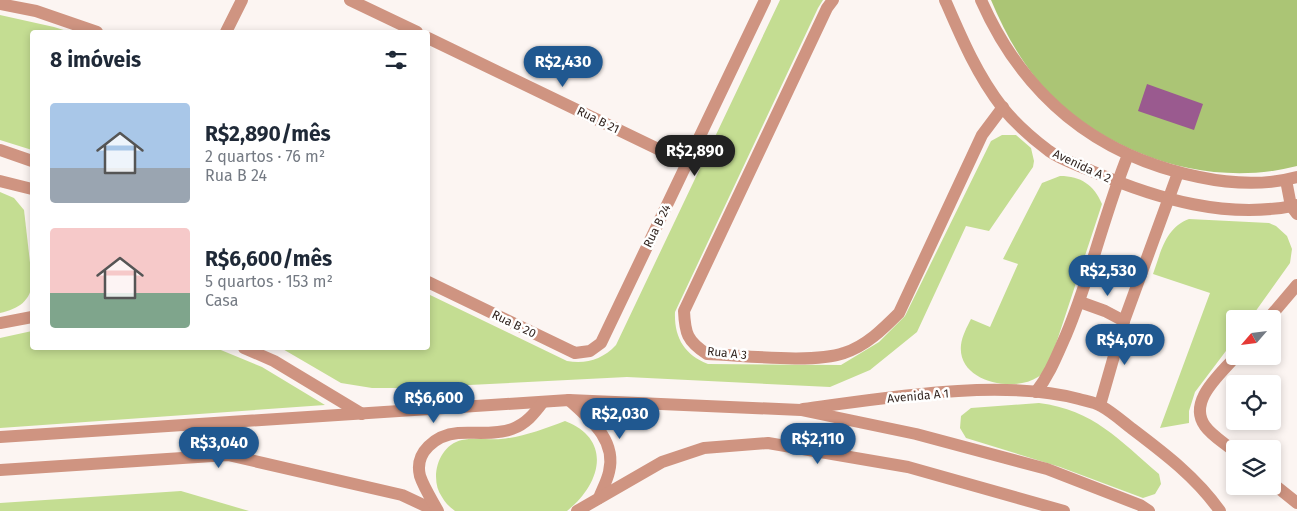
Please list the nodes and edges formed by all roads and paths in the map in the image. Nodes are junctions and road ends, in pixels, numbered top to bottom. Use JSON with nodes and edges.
{"nodes":[{"id":1,"x":242,"y":0,"type":"edge"},
{"id":2,"x":350,"y":0,"type":"edge"},
{"id":3,"x":765,"y":0,"type":"edge"},
{"id":4,"x":833,"y":0,"type":"edge"},
{"id":5,"x":945,"y":0,"type":"edge"},
{"id":6,"x":981,"y":0,"type":"edge"},
{"id":7,"x":0,"y":4,"type":"edge"},
{"id":8,"x":91,"y":30,"type":"edge"},
{"id":9,"x":227,"y":30,"type":"edge"},
{"id":10,"x":413,"y":30,"type":"edge"},
{"id":11,"x":430,"y":39,"type":"edge"},
{"id":12,"x":1003,"y":107,"type":"junction"},
{"id":13,"x":0,"y":150,"type":"edge"},
{"id":14,"x":1128,"y":155,"type":"junction"},
{"id":15,"x":30,"y":160,"type":"edge"},
{"id":16,"x":687,"y":163,"type":"junction"},
{"id":17,"x":1178,"y":173,"type":"junction"},
{"id":18,"x":1291,"y":178,"type":"edge"},
{"id":19,"x":0,"y":181,"type":"edge"},
{"id":20,"x":1117,"y":182,"type":"junction"},
{"id":21,"x":30,"y":188,"type":"edge"},
{"id":22,"x":1168,"y":200,"type":"junction"},
{"id":23,"x":1295,"y":208,"type":"edge"},
{"id":24,"x":430,"y":283,"type":"edge"},
{"id":25,"x":1297,"y":285,"type":"edge"},
{"id":26,"x":1080,"y":302,"type":"junction"},
{"id":27,"x":1276,"y":310,"type":"edge"},
{"id":28,"x":30,"y":317,"type":"edge"},
{"id":29,"x":1124,"y":320,"type":"junction"},
{"id":30,"x":0,"y":324,"type":"edge"},
{"id":31,"x":601,"y":343,"type":"joint"},
{"id":32,"x":249,"y":350,"type":"edge"},
{"id":33,"x":1228,"y":365,"type":"edge"},
{"id":34,"x":1036,"y":392,"type":"junction"},
{"id":35,"x":569,"y":400,"type":"junction"},
{"id":36,"x":543,"y":402,"type":"junction"},
{"id":37,"x":1100,"y":405,"type":"junction"},
{"id":38,"x":801,"y":410,"type":"junction"},
{"id":39,"x":362,"y":414,"type":"junction"},
{"id":40,"x":0,"y":437,"type":"edge"},
{"id":41,"x":1226,"y":444,"type":"edge"},
{"id":42,"x":0,"y":470,"type":"edge"},
{"id":43,"x":1281,"y":490,"type":"edge"},
{"id":44,"x":599,"y":498,"type":"junction"},
{"id":45,"x":1297,"y":503,"type":"edge"},
{"id":46,"x":437,"y":511,"type":"edge"},
{"id":47,"x":577,"y":511,"type":"edge"},
{"id":48,"x":1064,"y":511,"type":"edge"},
{"id":49,"x":1149,"y":511,"type":"edge"},
{"id":50,"x":1220,"y":511,"type":"edge"}],
"edges":[{"from":1,"to":9,"type":"street"},
{"from":2,"to":10,"type":"street"},
{"from":3,"to":16,"type":"street","name":"Rua B 24"},
{"from":4,"to":12,"type":"street","name":"Rua A 3"},
{"from":5,"to":12,"type":"street","name":"Avenida A 2"},
{"from":6,"to":14,"type":"street"},
{"from":7,"to":8,"type":"street"},
{"from":11,"to":16,"type":"street","name":"Rua B 21"},
{"from":12,"to":20,"type":"street","name":"Avenida A 2"},
{"from":13,"to":15,"type":"street"},
{"from":14,"to":17,"type":"street"},
{"from":14,"to":20,"type":"street"},
{"from":16,"to":31,"type":"street","name":"Rua B 24"},
{"from":17,"to":18,"type":"street"},
{"from":17,"to":22,"type":"street"},
{"from":18,"to":23,"type":"street"},
{"from":19,"to":21,"type":"street"},
{"from":20,"to":22,"type":"street","name":"Avenida A 2"},
{"from":20,"to":26,"type":"street"},
{"from":22,"to":23,"type":"street","name":"Avenida A 2"},
{"from":22,"to":29,"type":"street"},
{"from":24,"to":31,"type":"street","name":"Rua B 20"},
{"from":25,"to":27,"type":"street"},
{"from":26,"to":29,"type":"street"},
{"from":26,"to":34,"type":"street"},
{"from":28,"to":30,"type":"street"},
{"from":29,"to":37,"type":"street"},
{"from":32,"to":39,"type":"street"},
{"from":33,"to":41,"type":"street"},
{"from":34,"to":37,"type":"street","name":"Avenida A 1"},
{"from":34,"to":38,"type":"street","name":"Avenida A 1"},
{"from":35,"to":36,"type":"street"},
{"from":35,"to":38,"type":"street"},
{"from":35,"to":44,"type":"street"},
{"from":36,"to":39,"type":"street"},
{"from":36,"to":46,"type":"street"},
{"from":37,"to":50,"type":"street","name":"Avenida A 1"},
{"from":38,"to":49,"type":"street"},
{"from":39,"to":40,"type":"street"},
{"from":42,"to":46,"type":"street"},
{"from":43,"to":45,"type":"street"},
{"from":44,"to":47,"type":"street"},
{"from":44,"to":48,"type":"street"}]}
